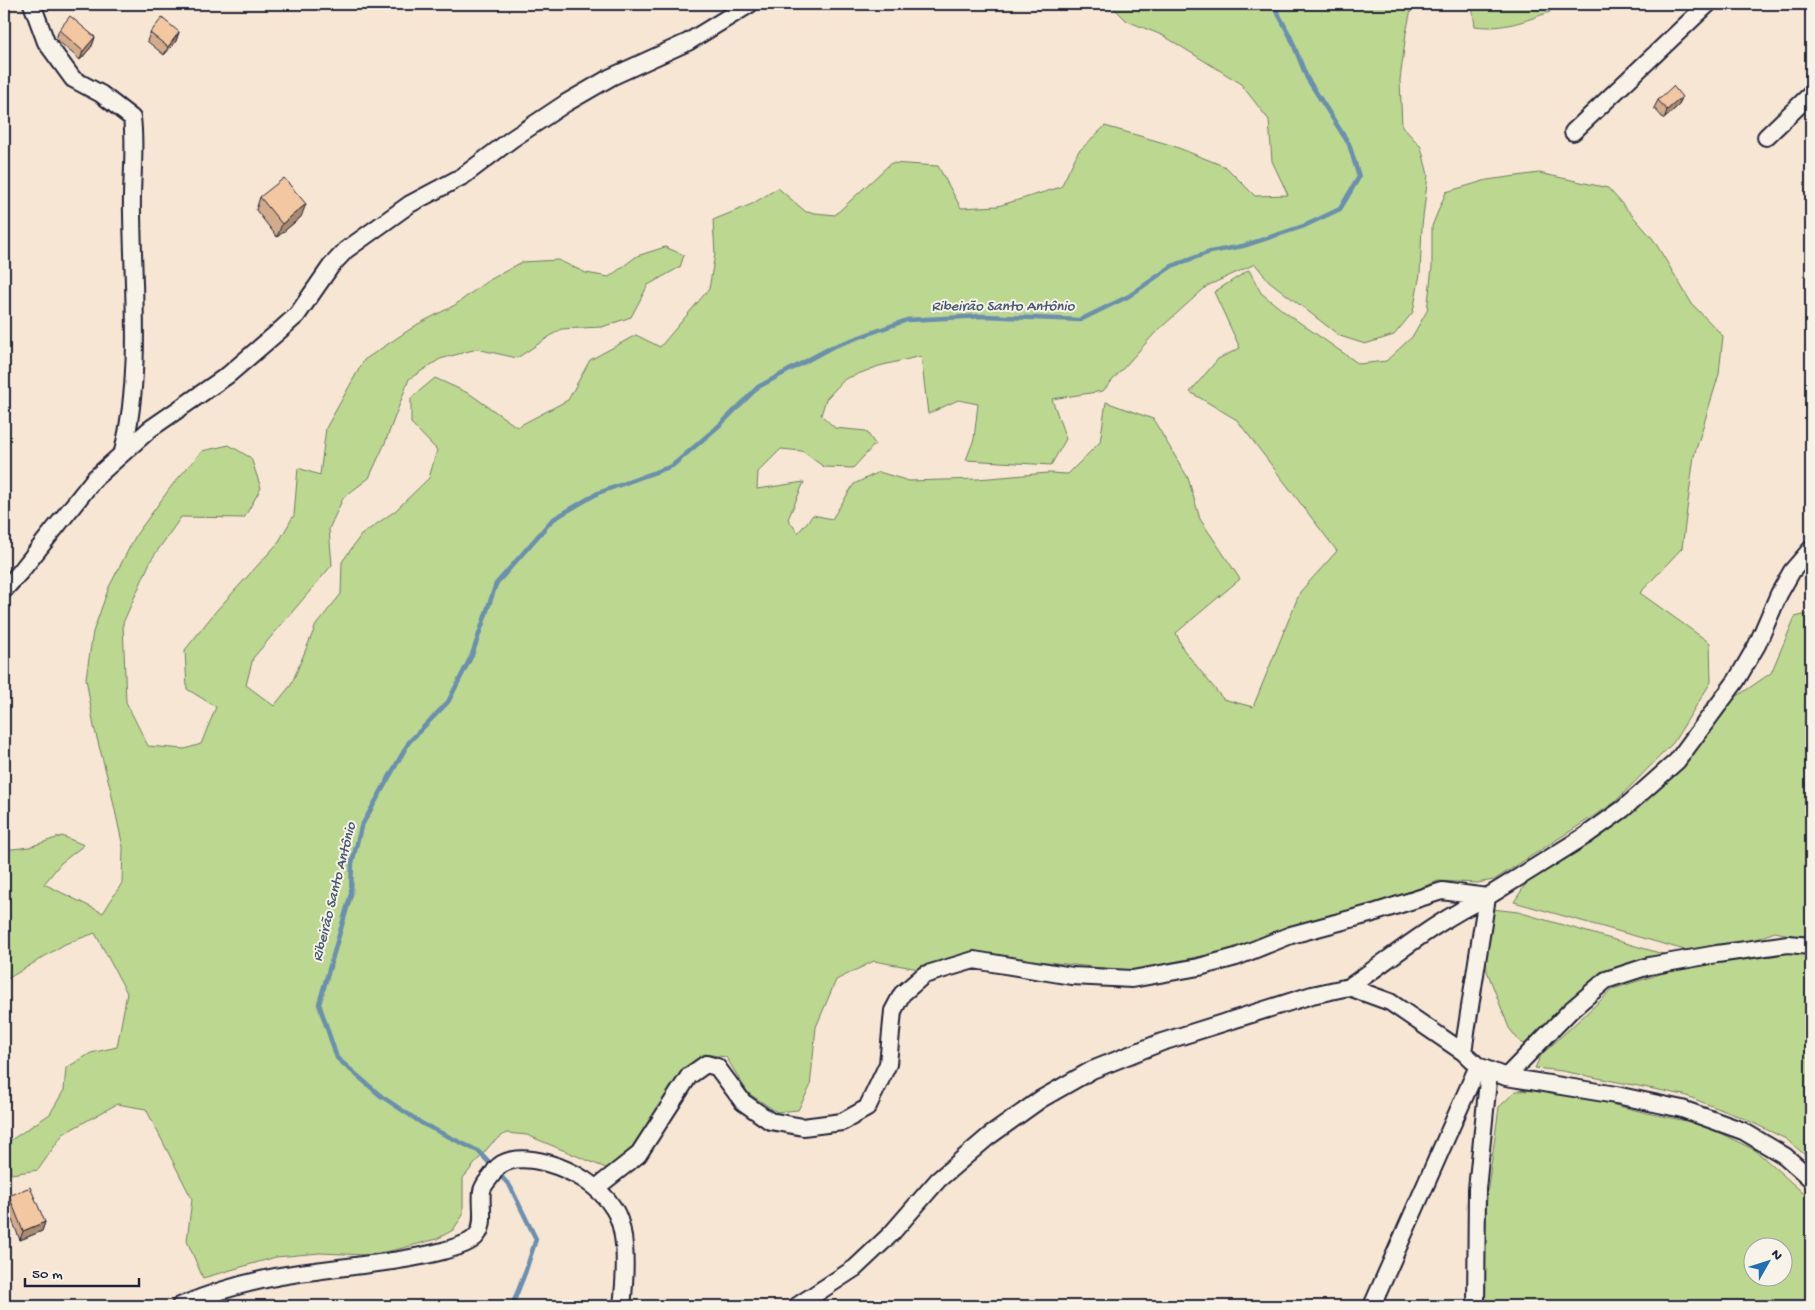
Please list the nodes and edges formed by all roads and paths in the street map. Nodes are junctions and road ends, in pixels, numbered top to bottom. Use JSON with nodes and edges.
{"nodes":[{"id":1,"x":32,"y":4,"type":"edge"},
{"id":2,"x":750,"y":4,"type":"edge"},
{"id":3,"x":1708,"y":4,"type":"edge"},
{"id":4,"x":1811,"y":94,"type":"edge"},
{"id":5,"x":1573,"y":132,"type":"dead end"},
{"id":6,"x":1766,"y":137,"type":"dead end"},
{"id":7,"x":123,"y":452,"type":"junction"},
{"id":8,"x":1811,"y":549,"type":"edge"},
{"id":9,"x":4,"y":590,"type":"edge"},
{"id":10,"x":1486,"y":897,"type":"junction"},
{"id":11,"x":1811,"y":946,"type":"edge"},
{"id":12,"x":1349,"y":987,"type":"junction"},
{"id":13,"x":1463,"y":1052,"type":"junction"},
{"id":14,"x":1484,"y":1068,"type":"junction"},
{"id":15,"x":1506,"y":1077,"type":"junction"},
{"id":16,"x":1811,"y":1179,"type":"edge"},
{"id":17,"x":596,"y":1188,"type":"junction"},
{"id":18,"x":180,"y":1306,"type":"edge"},
{"id":19,"x":622,"y":1306,"type":"edge"},
{"id":20,"x":797,"y":1306,"type":"edge"},
{"id":21,"x":1372,"y":1306,"type":"edge"},
{"id":22,"x":1476,"y":1306,"type":"edge"}],
"edges":[{"from":1,"to":7,"type":"street"},
{"from":2,"to":7,"type":"street"},
{"from":3,"to":5,"type":"street"},
{"from":4,"to":6,"type":"street"},
{"from":7,"to":9,"type":"street"},
{"from":8,"to":10,"type":"street"},
{"from":10,"to":12,"type":"street"},
{"from":10,"to":13,"type":"street"},
{"from":10,"to":17,"type":"street"},
{"from":11,"to":15,"type":"street"},
{"from":12,"to":13,"type":"street"},
{"from":12,"to":20,"type":"street"},
{"from":13,"to":14,"type":"street"},
{"from":14,"to":15,"type":"street"},
{"from":14,"to":21,"type":"street"},
{"from":14,"to":22,"type":"street"},
{"from":15,"to":16,"type":"street"},
{"from":17,"to":18,"type":"street"},
{"from":17,"to":19,"type":"street"}]}
